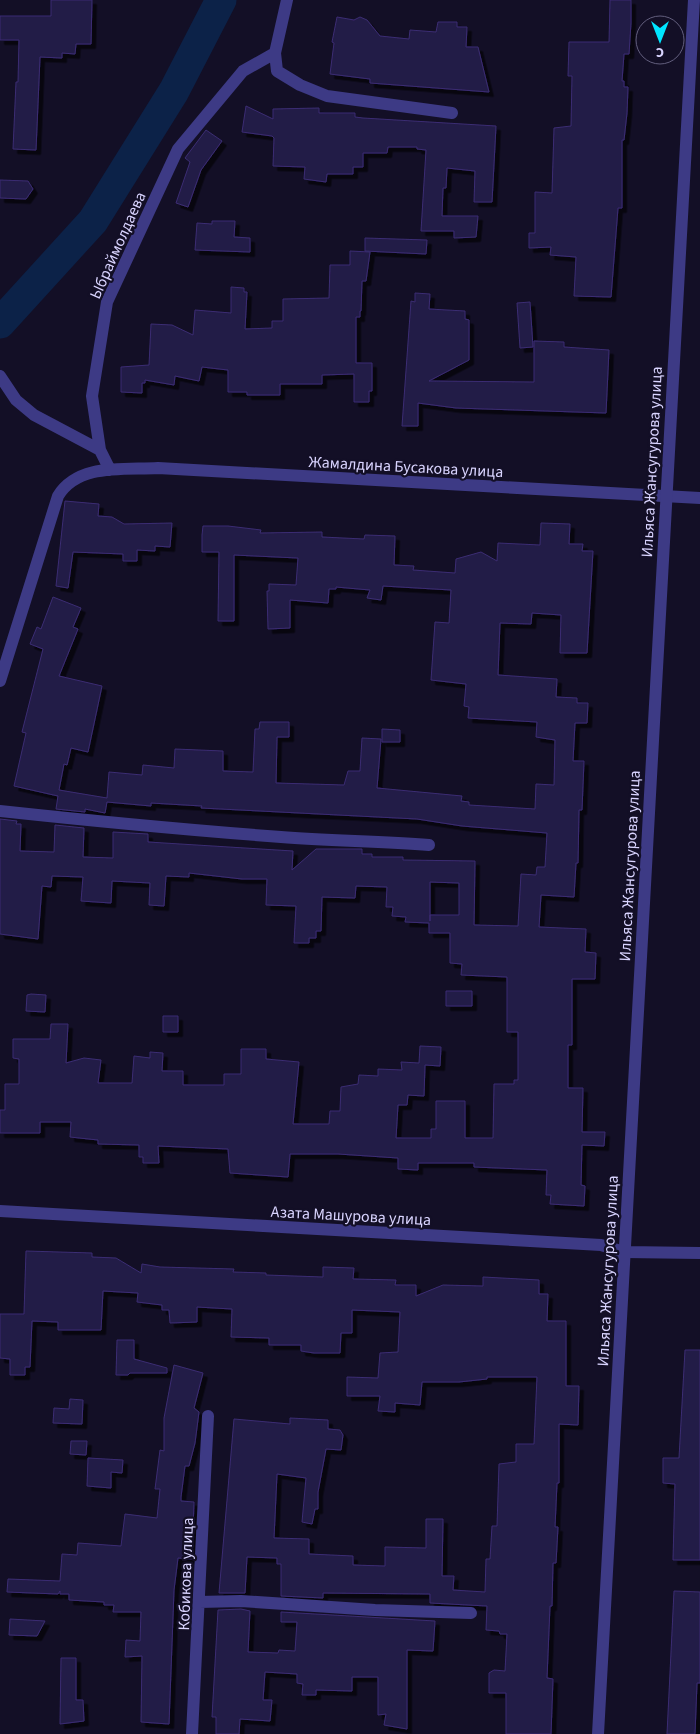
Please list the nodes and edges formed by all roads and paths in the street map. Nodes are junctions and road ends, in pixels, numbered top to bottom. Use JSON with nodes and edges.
{"nodes":[{"id":1,"x":287,"y":0,"type":"edge"},
{"id":2,"x":694,"y":0,"type":"edge"},
{"id":3,"x":275,"y":53,"type":"junction"},
{"id":4,"x":452,"y":113,"type":"dead end"},
{"id":5,"x":0,"y":376,"type":"edge"},
{"id":6,"x":100,"y":450,"type":"junction"},
{"id":7,"x":110,"y":470,"type":"junction"},
{"id":8,"x":665,"y":496,"type":"junction"},
{"id":9,"x":700,"y":498,"type":"edge"},
{"id":10,"x":0,"y":681,"type":"edge"},
{"id":11,"x":0,"y":811,"type":"edge"},
{"id":12,"x":429,"y":845,"type":"dead end"},
{"id":13,"x":0,"y":1211,"type":"edge"},
{"id":14,"x":624,"y":1252,"type":"junction"},
{"id":15,"x":700,"y":1253,"type":"edge"},
{"id":16,"x":208,"y":1416,"type":"dead end"},
{"id":17,"x":199,"y":1602,"type":"junction"},
{"id":18,"x":471,"y":1613,"type":"dead end"},
{"id":19,"x":192,"y":1734,"type":"edge"},
{"id":20,"x":598,"y":1734,"type":"edge"}],
"edges":[{"from":1,"to":3,"type":"street"},
{"from":2,"to":8,"type":"street","name":"Ильяса Жансугурова улица"},
{"from":3,"to":4,"type":"street"},
{"from":3,"to":6,"type":"street","name":"Ыбраймолдаева"},
{"from":5,"to":6,"type":"street"},
{"from":6,"to":7,"type":"street","name":"Ыбраймолдаева"},
{"from":7,"to":8,"type":"street","name":"Жамалдина Бусакова улица"},
{"from":7,"to":10,"type":"street"},
{"from":8,"to":9,"type":"street","name":"Жамалдина Бусакова улица"},
{"from":8,"to":14,"type":"street","name":"Ильяса Жансугурова улица"},
{"from":11,"to":12,"type":"street"},
{"from":13,"to":14,"type":"street","name":"Азата Машурова улица"},
{"from":14,"to":15,"type":"street","name":"Азата Машурова улица"},
{"from":14,"to":20,"type":"street","name":"Ильяса Жансугурова улица"},
{"from":16,"to":17,"type":"street","name":"Кобикова улица"},
{"from":17,"to":18,"type":"street"},
{"from":17,"to":19,"type":"street","name":"Кобикова улица"}]}
